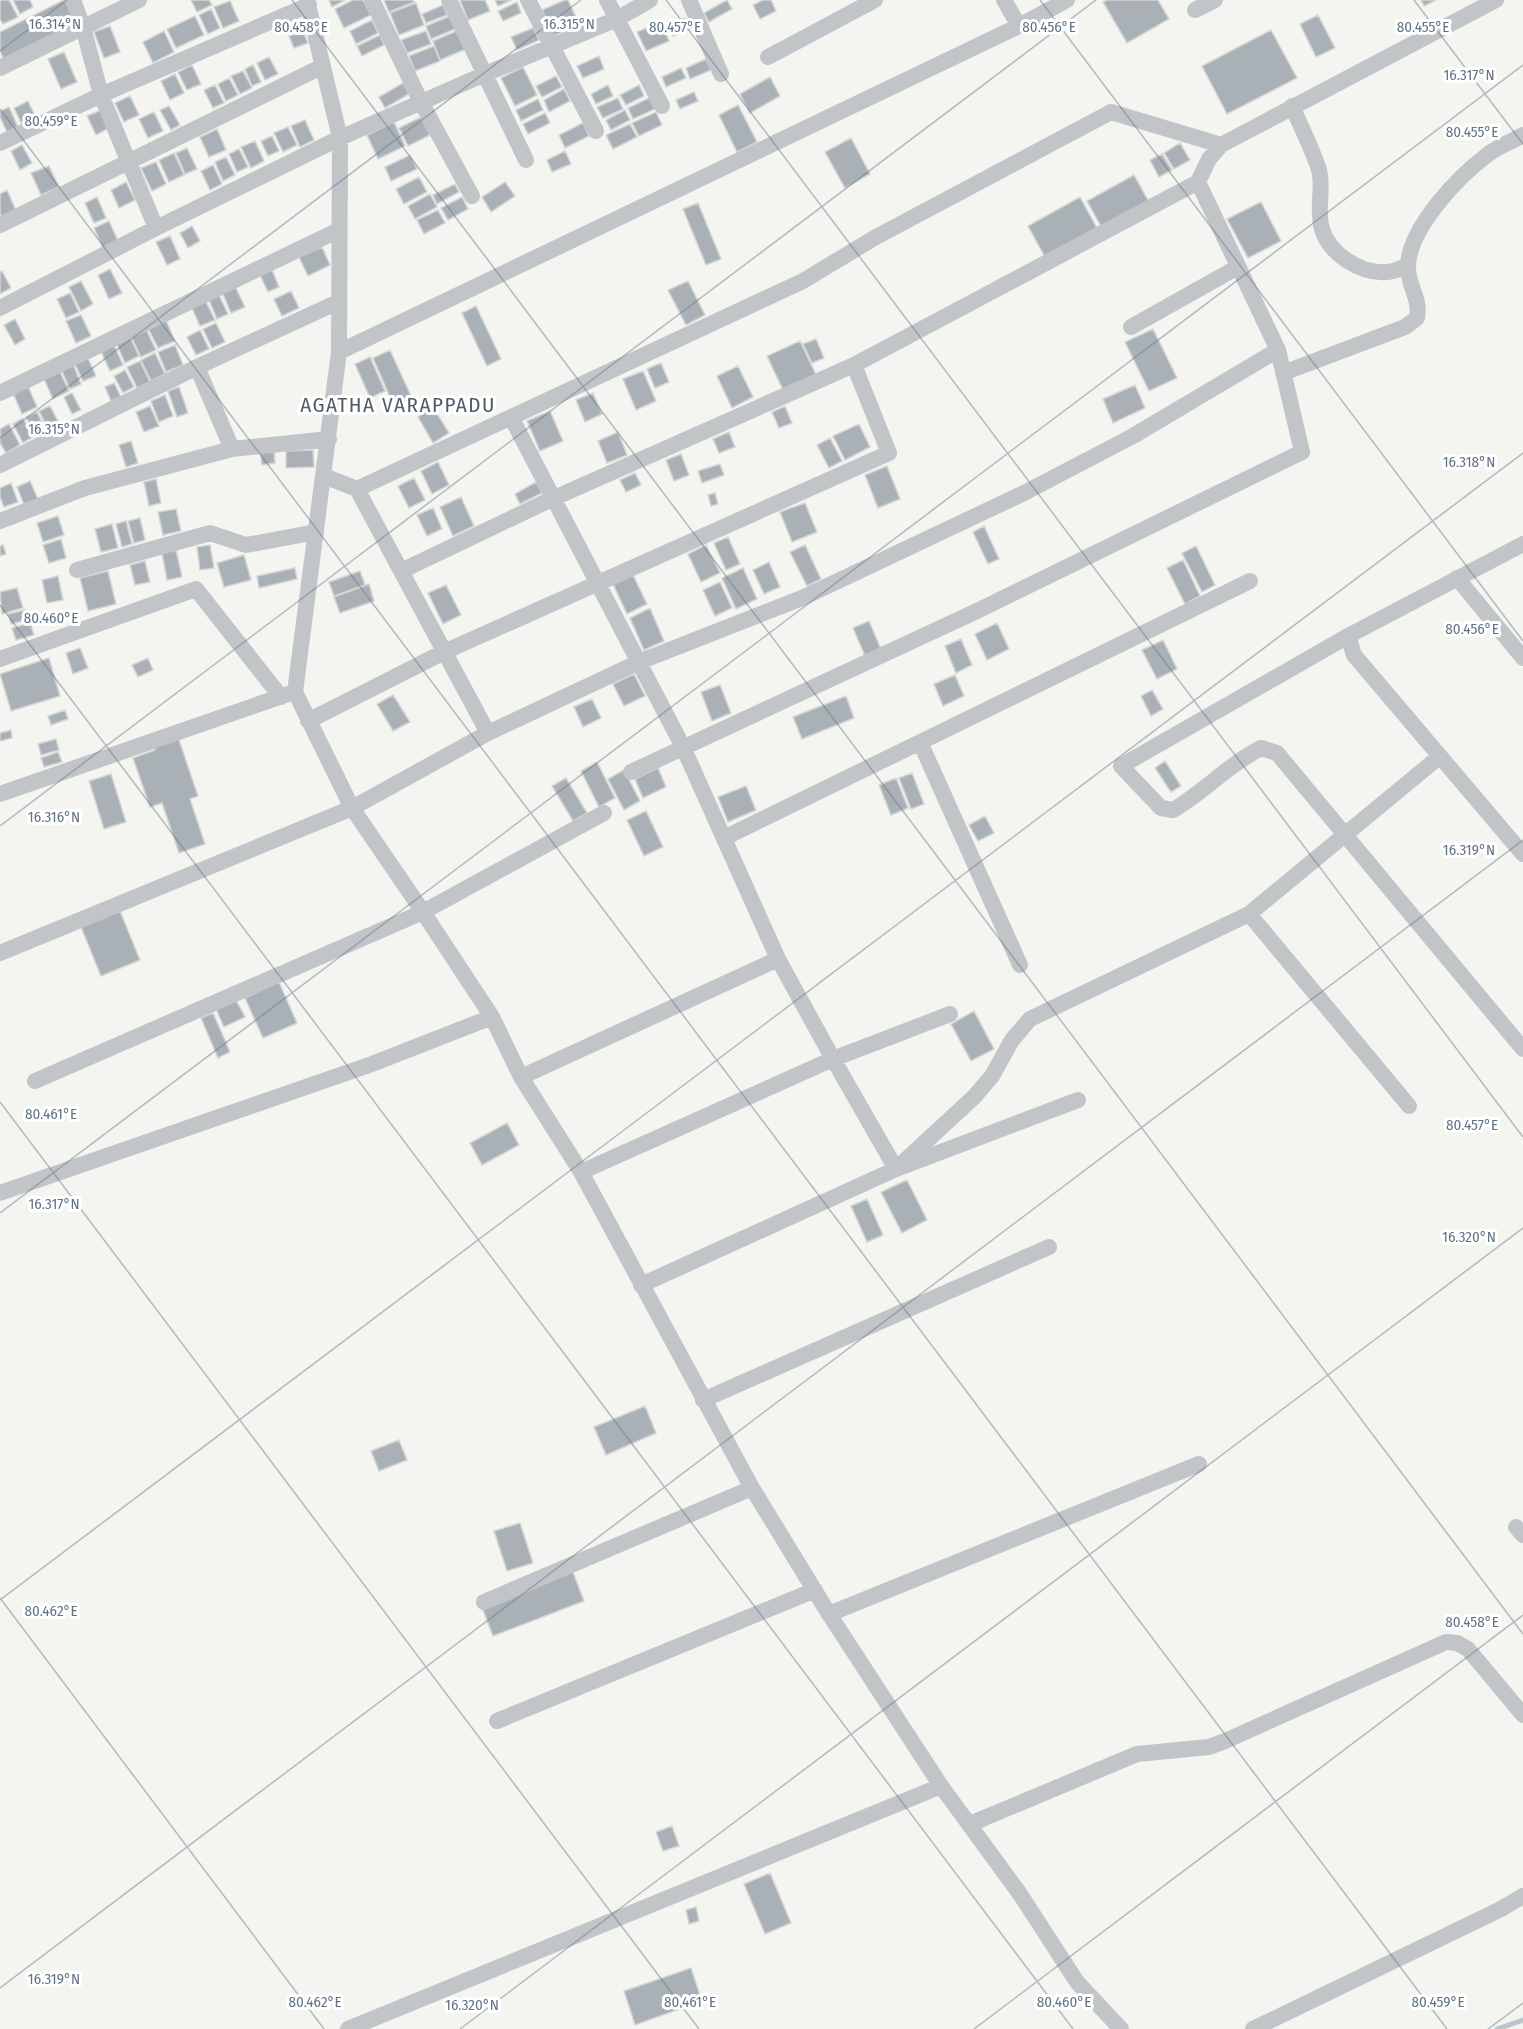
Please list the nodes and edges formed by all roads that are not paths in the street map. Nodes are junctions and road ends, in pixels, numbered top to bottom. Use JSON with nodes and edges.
{"nodes":[{"id":1,"x":73,"y":0,"type":"edge"},
{"id":2,"x":139,"y":0,"type":"edge"},
{"id":3,"x":372,"y":0,"type":"edge"},
{"id":4,"x":449,"y":0,"type":"edge"},
{"id":5,"x":528,"y":0,"type":"edge"},
{"id":6,"x":607,"y":0,"type":"edge"},
{"id":7,"x":650,"y":0,"type":"edge"},
{"id":8,"x":689,"y":0,"type":"edge"},
{"id":9,"x":875,"y":0,"type":"edge"},
{"id":10,"x":1004,"y":0,"type":"edge"},
{"id":11,"x":1067,"y":0,"type":"edge"},
{"id":12,"x":1215,"y":0,"type":"edge"},
{"id":13,"x":1496,"y":0,"type":"edge"},
{"id":14,"x":308,"y":2,"type":"edge"},
{"id":15,"x":1195,"y":10,"type":"dead end"},
{"id":16,"x":617,"y":19,"type":"junction"},
{"id":17,"x":1019,"y":26,"type":"junction"},
{"id":18,"x":83,"y":27,"type":"junction"},
{"id":19,"x":551,"y":48,"type":"junction"},
{"id":20,"x":768,"y":57,"type":"dead end"},
{"id":21,"x":323,"y":66,"type":"junction"},
{"id":22,"x":0,"y":68,"type":"edge"},
{"id":23,"x":485,"y":74,"type":"junction"},
{"id":24,"x":722,"y":74,"type":"dead end"},
{"id":25,"x":101,"y":95,"type":"junction"},
{"id":26,"x":421,"y":102,"type":"junction"},
{"id":27,"x":662,"y":106,"type":"dead end"},
{"id":28,"x":1292,"y":106,"type":"junction"},
{"id":29,"x":596,"y":131,"type":"dead end"},
{"id":30,"x":1523,"y":135,"type":"edge"},
{"id":31,"x":340,"y":138,"type":"junction"},
{"id":32,"x":0,"y":143,"type":"edge"},
{"id":33,"x":1221,"y":144,"type":"junction"},
{"id":34,"x":526,"y":160,"type":"dead end"},
{"id":35,"x":128,"y":161,"type":"junction"},
{"id":36,"x":1198,"y":182,"type":"junction"},
{"id":37,"x":471,"y":196,"type":"dead end"},
{"id":38,"x":0,"y":225,"type":"edge"},
{"id":39,"x":156,"y":228,"type":"junction"},
{"id":40,"x":339,"y":230,"type":"junction"},
{"id":41,"x":1408,"y":265,"type":"junction"},
{"id":42,"x":1238,"y":267,"type":"junction"},
{"id":43,"x":338,"y":302,"type":"junction"},
{"id":44,"x":0,"y":308,"type":"edge"},
{"id":45,"x":1131,"y":327,"type":"dead end"},
{"id":46,"x":1278,"y":350,"type":"junction"},
{"id":47,"x":339,"y":352,"type":"junction"},
{"id":48,"x":854,"y":365,"type":"junction"},
{"id":49,"x":197,"y":367,"type":"junction"},
{"id":50,"x":1283,"y":373,"type":"junction"},
{"id":51,"x":0,"y":393,"type":"edge"},
{"id":52,"x":511,"y":417,"type":"junction"},
{"id":53,"x":329,"y":439,"type":"junction"},
{"id":54,"x":232,"y":449,"type":"junction"},
{"id":55,"x":0,"y":465,"type":"edge"},
{"id":56,"x":324,"y":476,"type":"junction"},
{"id":57,"x":357,"y":489,"type":"junction"},
{"id":58,"x":554,"y":498,"type":"junction"},
{"id":59,"x":0,"y":521,"type":"edge"},
{"id":60,"x":316,"y":532,"type":"junction"},
{"id":61,"x":1523,"y":543,"type":"edge"},
{"id":62,"x":77,"y":570,"type":"dead end"},
{"id":63,"x":401,"y":571,"type":"junction"},
{"id":64,"x":1457,"y":578,"type":"junction"},
{"id":65,"x":1250,"y":581,"type":"dead end"},
{"id":66,"x":599,"y":583,"type":"junction"},
{"id":67,"x":1348,"y":636,"type":"junction"},
{"id":68,"x":444,"y":652,"type":"junction"},
{"id":69,"x":1523,"y":657,"type":"edge"},
{"id":70,"x":0,"y":659,"type":"edge"},
{"id":71,"x":639,"y":662,"type":"junction"},
{"id":72,"x":288,"y":694,"type":"junction"},
{"id":73,"x":308,"y":721,"type":"junction"},
{"id":74,"x":488,"y":733,"type":"junction"},
{"id":75,"x":920,"y":742,"type":"junction"},
{"id":76,"x":683,"y":747,"type":"junction"},
{"id":77,"x":1439,"y":757,"type":"junction"},
{"id":78,"x":631,"y":772,"type":"dead end"},
{"id":79,"x":0,"y":794,"type":"edge"},
{"id":80,"x":352,"y":808,"type":"junction"},
{"id":81,"x":604,"y":813,"type":"dead end"},
{"id":82,"x":1346,"y":834,"type":"junction"},
{"id":83,"x":724,"y":838,"type":"junction"},
{"id":84,"x":1523,"y":854,"type":"edge"},
{"id":85,"x":423,"y":912,"type":"junction"},
{"id":86,"x":1249,"y":914,"type":"junction"},
{"id":87,"x":0,"y":953,"type":"edge"},
{"id":88,"x":778,"y":958,"type":"junction"},
{"id":89,"x":1020,"y":965,"type":"dead end"},
{"id":90,"x":950,"y":1014,"type":"dead end"},
{"id":91,"x":492,"y":1017,"type":"junction"},
{"id":92,"x":1523,"y":1049,"type":"edge"},
{"id":93,"x":833,"y":1059,"type":"junction"},
{"id":94,"x":520,"y":1077,"type":"junction"},
{"id":95,"x":35,"y":1081,"type":"dead end"},
{"id":96,"x":1078,"y":1100,"type":"dead end"},
{"id":97,"x":1409,"y":1106,"type":"dead end"},
{"id":98,"x":896,"y":1169,"type":"junction"},
{"id":99,"x":581,"y":1172,"type":"junction"},
{"id":100,"x":0,"y":1193,"type":"edge"},
{"id":101,"x":1049,"y":1247,"type":"dead end"},
{"id":102,"x":640,"y":1285,"type":"junction"},
{"id":103,"x":703,"y":1400,"type":"junction"},
{"id":104,"x":1199,"y":1464,"type":"dead end"},
{"id":105,"x":752,"y":1488,"type":"junction"},
{"id":106,"x":814,"y":1590,"type":"junction"},
{"id":107,"x":484,"y":1602,"type":"dead end"},
{"id":108,"x":829,"y":1614,"type":"junction"},
{"id":109,"x":1523,"y":1715,"type":"edge"},
{"id":110,"x":497,"y":1721,"type":"dead end"},
{"id":111,"x":941,"y":1786,"type":"junction"},
{"id":112,"x":970,"y":1824,"type":"junction"},
{"id":113,"x":1523,"y":1896,"type":"edge"},
{"id":114,"x":348,"y":2029,"type":"edge"},
{"id":115,"x":1121,"y":2029,"type":"edge"},
{"id":116,"x":1253,"y":2029,"type":"edge"}],
"edges":[{"from":1,"to":18,"type":"street"},
{"from":2,"to":18,"type":"street"},
{"from":3,"to":26,"type":"street"},
{"from":4,"to":23,"type":"street"},
{"from":5,"to":19,"type":"street"},
{"from":6,"to":16,"type":"street"},
{"from":7,"to":16,"type":"street"},
{"from":8,"to":24,"type":"street"},
{"from":9,"to":20,"type":"street"},
{"from":10,"to":17,"type":"street"},
{"from":11,"to":17,"type":"street"},
{"from":12,"to":15,"type":"street"},
{"from":13,"to":28,"type":"street"},
{"from":14,"to":21,"type":"street"},
{"from":14,"to":25,"type":"street"},
{"from":16,"to":19,"type":"street"},
{"from":16,"to":27,"type":"street"},
{"from":17,"to":47,"type":"street"},
{"from":18,"to":22,"type":"street"},
{"from":18,"to":25,"type":"street"},
{"from":19,"to":23,"type":"street"},
{"from":19,"to":29,"type":"street"},
{"from":21,"to":31,"type":"street"},
{"from":21,"to":35,"type":"street"},
{"from":23,"to":26,"type":"street"},
{"from":23,"to":34,"type":"street"},
{"from":25,"to":32,"type":"street"},
{"from":25,"to":35,"type":"street"},
{"from":26,"to":31,"type":"street"},
{"from":26,"to":37,"type":"street"},
{"from":28,"to":33,"type":"street"},
{"from":28,"to":41,"type":"street"},
{"from":30,"to":41,"type":"street"},
{"from":31,"to":39,"type":"street"},
{"from":31,"to":40,"type":"street"},
{"from":33,"to":36,"type":"street"},
{"from":33,"to":52,"type":"street"},
{"from":35,"to":38,"type":"street"},
{"from":35,"to":39,"type":"street"},
{"from":36,"to":42,"type":"street"},
{"from":36,"to":48,"type":"street"},
{"from":39,"to":44,"type":"street"},
{"from":40,"to":43,"type":"street"},
{"from":40,"to":51,"type":"street"},
{"from":41,"to":50,"type":"street"},
{"from":42,"to":45,"type":"street"},
{"from":42,"to":46,"type":"street"},
{"from":43,"to":47,"type":"street"},
{"from":43,"to":49,"type":"street"},
{"from":46,"to":50,"type":"street"},
{"from":46,"to":71,"type":"street"},
{"from":47,"to":53,"type":"street"},
{"from":48,"to":58,"type":"street"},
{"from":48,"to":66,"type":"street"},
{"from":49,"to":54,"type":"street"},
{"from":49,"to":55,"type":"street"},
{"from":50,"to":76,"type":"street"},
{"from":52,"to":57,"type":"street"},
{"from":52,"to":58,"type":"street"},
{"from":53,"to":54,"type":"street"},
{"from":53,"to":56,"type":"street"},
{"from":54,"to":59,"type":"street"},
{"from":56,"to":57,"type":"street"},
{"from":56,"to":60,"type":"street"},
{"from":57,"to":63,"type":"street"},
{"from":58,"to":63,"type":"street"},
{"from":58,"to":66,"type":"street"},
{"from":60,"to":62,"type":"street"},
{"from":60,"to":72,"type":"street"},
{"from":61,"to":64,"type":"street"},
{"from":63,"to":68,"type":"street"},
{"from":64,"to":67,"type":"street"},
{"from":64,"to":69,"type":"street"},
{"from":65,"to":75,"type":"street"},
{"from":66,"to":68,"type":"street"},
{"from":66,"to":71,"type":"street"},
{"from":67,"to":77,"type":"street"},
{"from":67,"to":82,"type":"street"},
{"from":68,"to":73,"type":"street"},
{"from":68,"to":74,"type":"street"},
{"from":70,"to":72,"type":"street"},
{"from":71,"to":74,"type":"street"},
{"from":71,"to":76,"type":"street"},
{"from":72,"to":73,"type":"street"},
{"from":72,"to":79,"type":"street"},
{"from":73,"to":80,"type":"street"},
{"from":74,"to":80,"type":"street"},
{"from":75,"to":83,"type":"street"},
{"from":75,"to":89,"type":"street"},
{"from":76,"to":78,"type":"street"},
{"from":76,"to":83,"type":"street"},
{"from":77,"to":82,"type":"street"},
{"from":77,"to":84,"type":"street"},
{"from":80,"to":85,"type":"street"},
{"from":80,"to":87,"type":"street"},
{"from":81,"to":85,"type":"street"},
{"from":82,"to":86,"type":"street"},
{"from":82,"to":92,"type":"street"},
{"from":83,"to":88,"type":"street"},
{"from":85,"to":91,"type":"street"},
{"from":85,"to":95,"type":"street"},
{"from":86,"to":97,"type":"street"},
{"from":86,"to":98,"type":"street"},
{"from":88,"to":93,"type":"street"},
{"from":88,"to":94,"type":"street"},
{"from":90,"to":93,"type":"street"},
{"from":91,"to":94,"type":"street"},
{"from":91,"to":100,"type":"street"},
{"from":93,"to":98,"type":"street"},
{"from":93,"to":99,"type":"street"},
{"from":94,"to":99,"type":"street"},
{"from":96,"to":98,"type":"street"},
{"from":98,"to":102,"type":"street"},
{"from":99,"to":102,"type":"street"},
{"from":101,"to":103,"type":"street"},
{"from":102,"to":103,"type":"street"},
{"from":103,"to":105,"type":"street"},
{"from":104,"to":108,"type":"street"},
{"from":105,"to":106,"type":"street"},
{"from":105,"to":107,"type":"street"},
{"from":106,"to":108,"type":"street"},
{"from":106,"to":110,"type":"street"},
{"from":108,"to":111,"type":"street"},
{"from":109,"to":112,"type":"street"},
{"from":111,"to":112,"type":"street"},
{"from":111,"to":114,"type":"street"},
{"from":112,"to":115,"type":"street"},
{"from":113,"to":116,"type":"street"}]}
